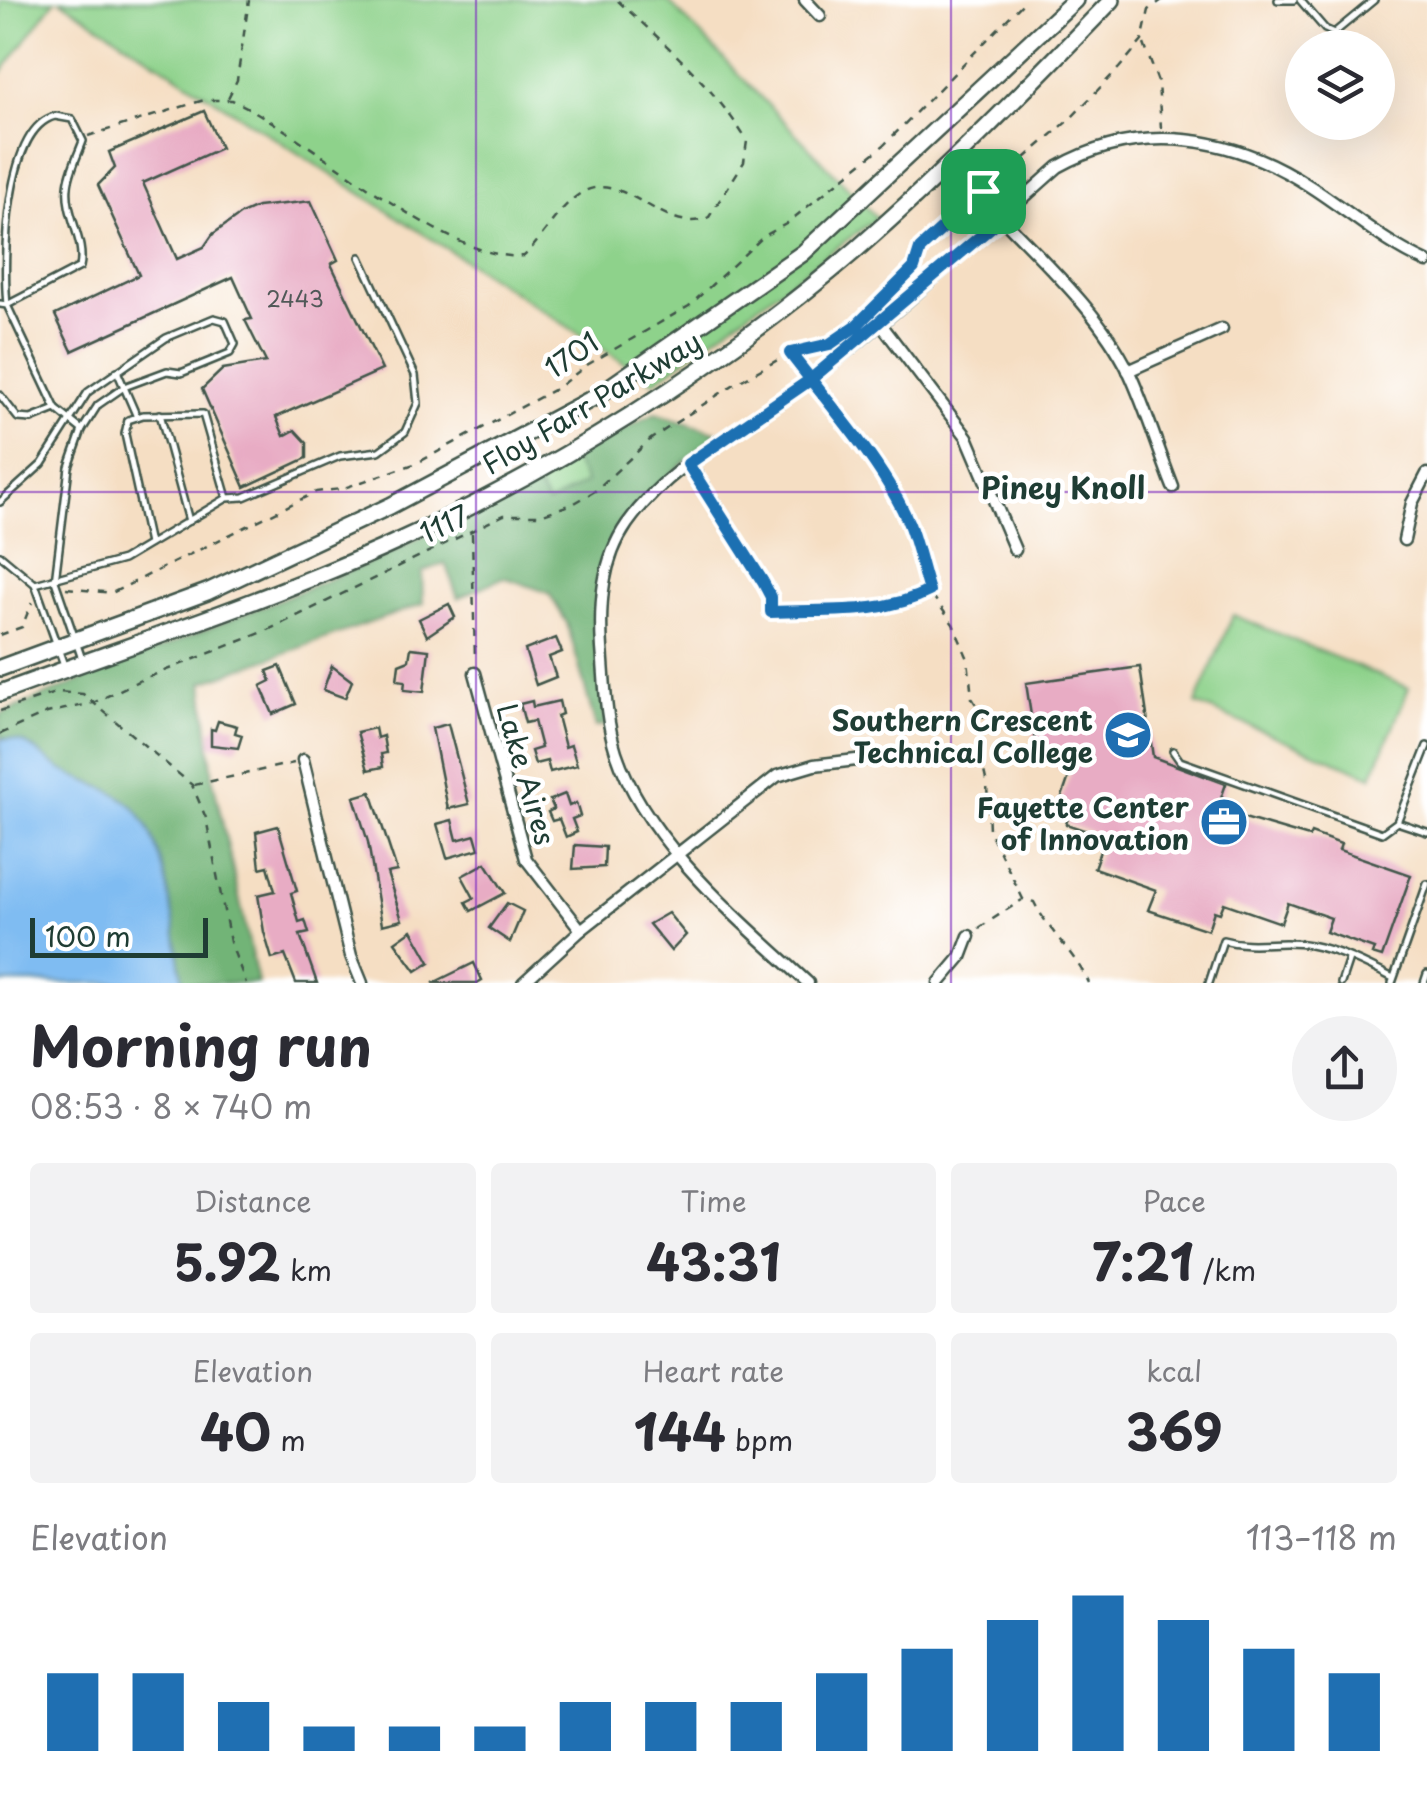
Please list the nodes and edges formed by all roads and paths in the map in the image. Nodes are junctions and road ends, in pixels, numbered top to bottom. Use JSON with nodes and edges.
{"nodes":[{"id":1,"x":248,"y":0,"type":"edge"},
{"id":2,"x":617,"y":0,"type":"edge"},
{"id":3,"x":805,"y":0,"type":"edge"},
{"id":4,"x":1026,"y":0,"type":"edge"},
{"id":5,"x":1075,"y":0,"type":"edge"},
{"id":6,"x":1112,"y":0,"type":"edge"},
{"id":7,"x":1162,"y":0,"type":"edge"},
{"id":8,"x":1278,"y":0,"type":"edge"},
{"id":9,"x":1297,"y":0,"type":"edge"},
{"id":10,"x":1374,"y":0,"type":"edge"},
{"id":11,"x":820,"y":16,"type":"dead end"},
{"id":12,"x":1142,"y":42,"type":"junction"},
{"id":13,"x":227,"y":100,"type":"junction"},
{"id":14,"x":82,"y":138,"type":"junction"},
{"id":15,"x":1160,"y":139,"type":"junction"},
{"id":16,"x":983,"y":191,"type":"junction"},
{"id":17,"x":1003,"y":216,"type":"junction"},
{"id":18,"x":360,"y":257,"type":"dead end"},
{"id":19,"x":1427,"y":262,"type":"edge"},
{"id":20,"x":4,"y":304,"type":"edge"},
{"id":21,"x":880,"y":323,"type":"junction"},
{"id":22,"x":1222,"y":329,"type":"dead end"},
{"id":23,"x":790,"y":353,"type":"junction"},
{"id":24,"x":1128,"y":371,"type":"junction"},
{"id":25,"x":117,"y":372,"type":"junction"},
{"id":26,"x":810,"y":380,"type":"junction"},
{"id":27,"x":124,"y":387,"type":"junction"},
{"id":28,"x":0,"y":395,"type":"edge"},
{"id":29,"x":56,"y":409,"type":"junction"},
{"id":30,"x":160,"y":414,"type":"junction"},
{"id":31,"x":137,"y":417,"type":"junction"},
{"id":32,"x":68,"y":419,"type":"junction"},
{"id":33,"x":82,"y":430,"type":"junction"},
{"id":34,"x":688,"y":464,"type":"junction"},
{"id":35,"x":1427,"y":474,"type":"edge"},
{"id":36,"x":1173,"y":487,"type":"dead end"},
{"id":37,"x":227,"y":498,"type":"junction"},
{"id":38,"x":0,"y":502,"type":"edge"},
{"id":39,"x":189,"y":520,"type":"junction"},
{"id":40,"x":472,"y":532,"type":"junction"},
{"id":41,"x":1404,"y":540,"type":"dead end"},
{"id":42,"x":150,"y":544,"type":"junction"},
{"id":43,"x":1014,"y":550,"type":"dead end"},
{"id":44,"x":0,"y":555,"type":"edge"},
{"id":45,"x":55,"y":581,"type":"junction"},
{"id":46,"x":35,"y":584,"type":"junction"},
{"id":47,"x":56,"y":591,"type":"junction"},
{"id":48,"x":929,"y":591,"type":"junction"},
{"id":49,"x":40,"y":596,"type":"junction"},
{"id":50,"x":771,"y":612,"type":"joint"},
{"id":51,"x":0,"y":635,"type":"edge"},
{"id":52,"x":75,"y":640,"type":"junction"},
{"id":53,"x":56,"y":647,"type":"junction"},
{"id":54,"x":84,"y":662,"type":"junction"},
{"id":55,"x":0,"y":668,"type":"edge"},
{"id":56,"x":65,"y":669,"type":"junction"},
{"id":57,"x":476,"y":672,"type":"joint"},
{"id":58,"x":0,"y":693,"type":"edge"},
{"id":59,"x":94,"y":703,"type":"junction"},
{"id":60,"x":0,"y":711,"type":"edge"},
{"id":61,"x":0,"y":734,"type":"edge"},
{"id":62,"x":1427,"y":746,"type":"edge"},
{"id":63,"x":1174,"y":750,"type":"dead end"},
{"id":64,"x":898,"y":755,"type":"dead end"},
{"id":65,"x":303,"y":760,"type":"joint"},
{"id":66,"x":192,"y":785,"type":"junction"},
{"id":67,"x":1397,"y":822,"type":"junction"},
{"id":68,"x":1427,"y":832,"type":"edge"},
{"id":69,"x":677,"y":852,"type":"junction"},
{"id":70,"x":1427,"y":884,"type":"edge"},
{"id":71,"x":1023,"y":899,"type":"junction"},
{"id":72,"x":581,"y":930,"type":"junction"},
{"id":73,"x":969,"y":936,"type":"joint"},
{"id":74,"x":1349,"y":959,"type":"junction"},
{"id":75,"x":1427,"y":974,"type":"edge"},
{"id":76,"x":1392,"y":980,"type":"edge"},
{"id":77,"x":246,"y":983,"type":"edge"},
{"id":78,"x":362,"y":983,"type":"edge"},
{"id":79,"x":523,"y":983,"type":"edge"},
{"id":80,"x":808,"y":983,"type":"edge"},
{"id":81,"x":939,"y":983,"type":"edge"},
{"id":82,"x":1089,"y":983,"type":"edge"},
{"id":83,"x":1209,"y":983,"type":"edge"},
{"id":84,"x":1340,"y":983,"type":"edge"},
{"id":85,"x":1424,"y":983,"type":"edge"}],
"edges":[{"from":1,"to":13,"type":"path"},
{"from":2,"to":13,"type":"path"},
{"from":3,"to":11,"type":"street"},
{"from":4,"to":47,"type":"path","name":"1701"},
{"from":5,"to":52,"type":"main road","name":"Floy Farr Parkway"},
{"from":6,"to":54,"type":"main road","name":"Floy Farr Parkway"},
{"from":7,"to":12,"type":"path","name":"1117"},
{"from":8,"to":9,"type":"lane"},
{"from":9,"to":10,"type":"lane"},
{"from":12,"to":15,"type":"path"},
{"from":12,"to":16,"type":"path","name":"1117"},
{"from":13,"to":14,"type":"path"},
{"from":14,"to":20,"type":"lane"},
{"from":14,"to":20,"type":"lane"},
{"from":15,"to":17,"type":"street"},
{"from":15,"to":19,"type":"street"},
{"from":16,"to":17,"type":"path"},
{"from":16,"to":23,"type":"path","name":"1117"},
{"from":17,"to":21,"type":"street"},
{"from":17,"to":24,"type":"street"},
{"from":18,"to":37,"type":"lane"},
{"from":20,"to":29,"type":"lane"},
{"from":21,"to":26,"type":"street"},
{"from":21,"to":43,"type":"street"},
{"from":22,"to":24,"type":"street"},
{"from":23,"to":26,"type":"path"},
{"from":23,"to":40,"type":"path","name":"1117"},
{"from":24,"to":36,"type":"street"},
{"from":25,"to":27,"type":"lane"},
{"from":25,"to":27,"type":"lane"},
{"from":25,"to":32,"type":"lane"},
{"from":26,"to":34,"type":"street"},
{"from":26,"to":48,"type":"path"},
{"from":27,"to":31,"type":"lane"},
{"from":27,"to":33,"type":"lane"},
{"from":28,"to":29,"type":"lane"},
{"from":29,"to":32,"type":"lane"},
{"from":30,"to":31,"type":"lane"},
{"from":30,"to":37,"type":"lane"},
{"from":30,"to":39,"type":"lane"},
{"from":31,"to":42,"type":"lane"},
{"from":32,"to":33,"type":"lane"},
{"from":32,"to":38,"type":"lane"},
{"from":33,"to":45,"type":"lane"},
{"from":34,"to":50,"type":"street"},
{"from":34,"to":69,"type":"street"},
{"from":35,"to":41,"type":"street"},
{"from":37,"to":39,"type":"lane"},
{"from":39,"to":42,"type":"lane"},
{"from":40,"to":57,"type":"path"},
{"from":40,"to":59,"type":"path","name":"1117"},
{"from":42,"to":45,"type":"lane"},
{"from":44,"to":46,"type":"lane"},
{"from":45,"to":46,"type":"lane"},
{"from":45,"to":47,"type":"lane"},
{"from":46,"to":49,"type":"lane"},
{"from":47,"to":52,"type":"lane"},
{"from":48,"to":50,"type":"path"},
{"from":48,"to":71,"type":"path"},
{"from":49,"to":51,"type":"path"},
{"from":49,"to":53,"type":"lane"},
{"from":52,"to":53,"type":"main road","name":"Floy Farr Parkway"},
{"from":52,"to":54,"type":"lane"},
{"from":53,"to":55,"type":"main road","name":"Floy Farr Parkway"},
{"from":53,"to":56,"type":"lane"},
{"from":54,"to":56,"type":"main road","name":"Floy Farr Parkway"},
{"from":56,"to":58,"type":"main road","name":"Floy Farr Parkway"},
{"from":57,"to":72,"type":"street","name":"Lake Aires"},
{"from":59,"to":60,"type":"path"},
{"from":59,"to":61,"type":"path"},
{"from":59,"to":66,"type":"path"},
{"from":62,"to":67,"type":"lane"},
{"from":63,"to":67,"type":"lane"},
{"from":64,"to":69,"type":"street"},
{"from":65,"to":66,"type":"path"},
{"from":65,"to":78,"type":"street"},
{"from":66,"to":77,"type":"path"},
{"from":67,"to":68,"type":"lane"},
{"from":69,"to":72,"type":"street"},
{"from":69,"to":80,"type":"street"},
{"from":70,"to":76,"type":"lane"},
{"from":71,"to":73,"type":"path"},
{"from":71,"to":82,"type":"path"},
{"from":72,"to":79,"type":"street"},
{"from":73,"to":81,"type":"street"},
{"from":74,"to":76,"type":"lane"},
{"from":74,"to":83,"type":"lane"},
{"from":74,"to":84,"type":"lane"},
{"from":75,"to":85,"type":"lane"}]}
